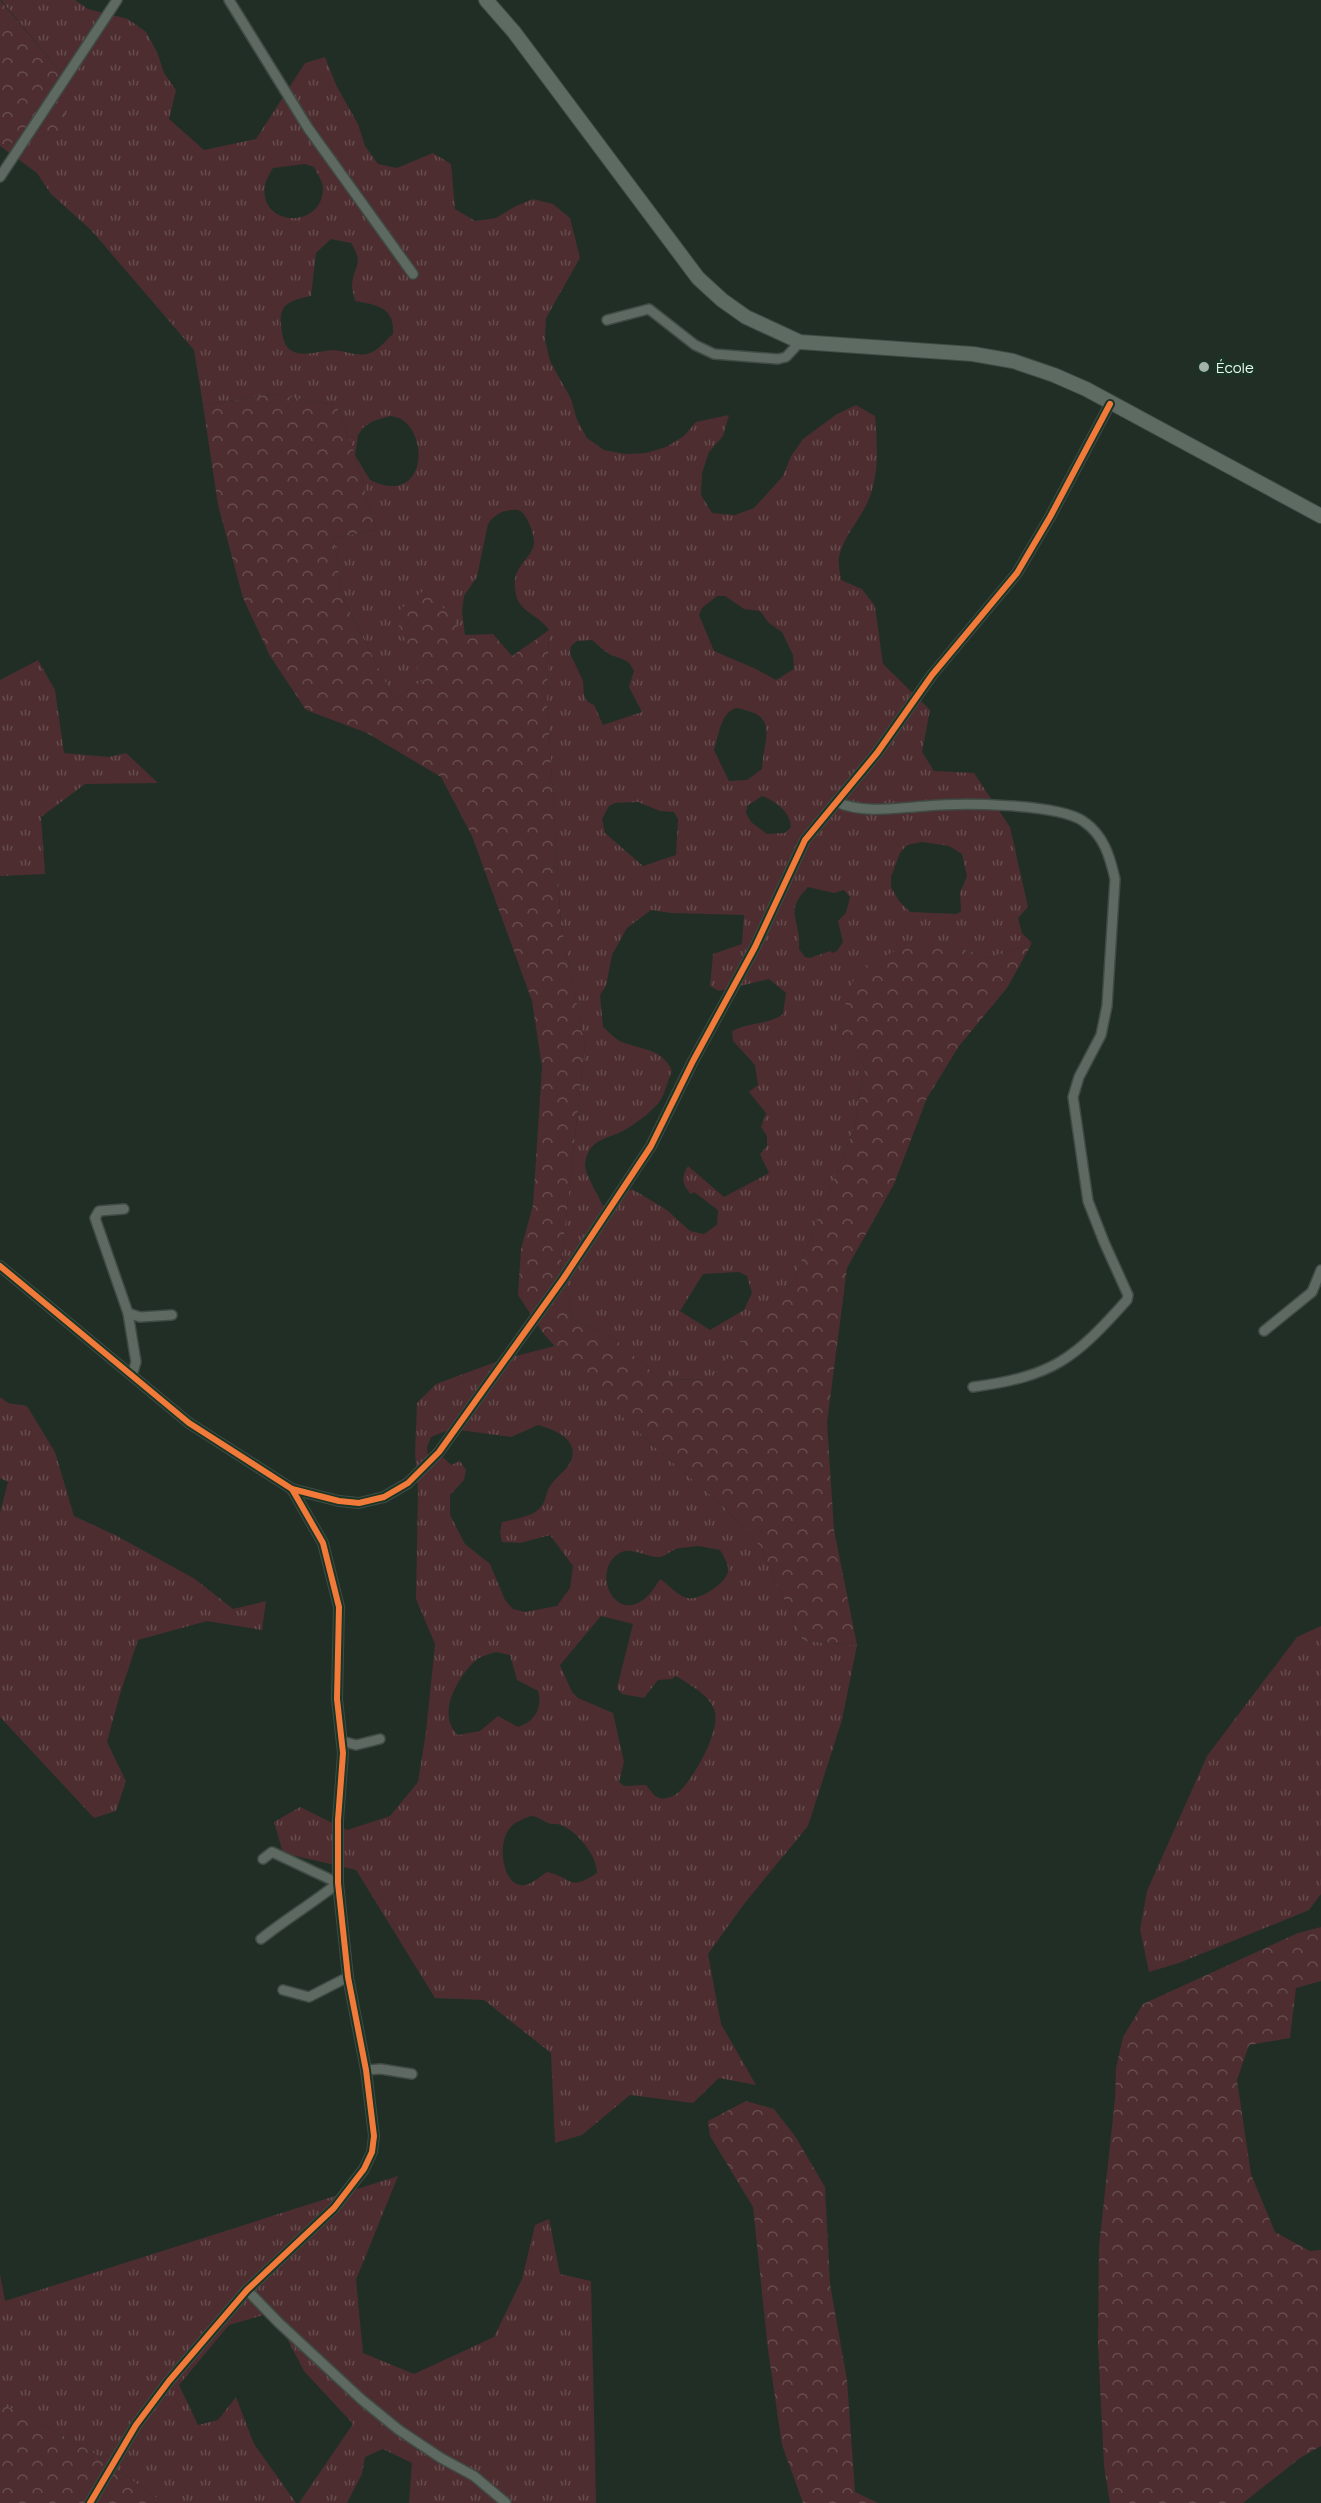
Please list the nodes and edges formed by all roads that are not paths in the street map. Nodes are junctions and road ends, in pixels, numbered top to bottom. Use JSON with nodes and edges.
{"nodes":[{"id":1,"x":117,"y":0,"type":"edge"},
{"id":2,"x":229,"y":0,"type":"edge"},
{"id":3,"x":486,"y":0,"type":"edge"},
{"id":4,"x":0,"y":177,"type":"edge"},
{"id":5,"x":413,"y":274,"type":"dead end"},
{"id":6,"x":607,"y":320,"type":"dead end"},
{"id":7,"x":800,"y":342,"type":"junction"},
{"id":8,"x":1110,"y":404,"type":"junction"},
{"id":9,"x":1321,"y":516,"type":"edge"},
{"id":10,"x":836,"y":802,"type":"junction"},
{"id":11,"x":124,"y":1209,"type":"dead end"},
{"id":12,"x":0,"y":1266,"type":"edge"},
{"id":13,"x":1321,"y":1270,"type":"edge"},
{"id":14,"x":128,"y":1312,"type":"junction"},
{"id":15,"x":172,"y":1315,"type":"dead end"},
{"id":16,"x":1264,"y":1331,"type":"dead end"},
{"id":17,"x":132,"y":1375,"type":"junction"},
{"id":18,"x":974,"y":1387,"type":"dead end"},
{"id":19,"x":292,"y":1489,"type":"junction"},
{"id":20,"x":380,"y":1739,"type":"dead end"},
{"id":21,"x":342,"y":1741,"type":"junction"},
{"id":22,"x":263,"y":1859,"type":"dead end"},
{"id":23,"x":338,"y":1883,"type":"junction"},
{"id":24,"x":261,"y":1939,"type":"dead end"},
{"id":25,"x":348,"y":1977,"type":"junction"},
{"id":26,"x":283,"y":1990,"type":"dead end"},
{"id":27,"x":366,"y":2070,"type":"junction"},
{"id":28,"x":412,"y":2074,"type":"dead end"},
{"id":29,"x":247,"y":2290,"type":"junction"},
{"id":30,"x":90,"y":2503,"type":"edge"},
{"id":31,"x":506,"y":2503,"type":"edge"}],
"edges":[{"from":1,"to":4,"type":"street"},
{"from":2,"to":5,"type":"street"},
{"from":3,"to":7,"type":"main road"},
{"from":6,"to":7,"type":"street"},
{"from":7,"to":8,"type":"main road"},
{"from":8,"to":9,"type":"main road"},
{"from":8,"to":10,"type":"street"},
{"from":10,"to":18,"type":"street"},
{"from":10,"to":19,"type":"street"},
{"from":11,"to":14,"type":"street"},
{"from":12,"to":17,"type":"street"},
{"from":13,"to":16,"type":"street"},
{"from":14,"to":15,"type":"street"},
{"from":14,"to":17,"type":"street"},
{"from":17,"to":19,"type":"street"},
{"from":19,"to":21,"type":"street"},
{"from":20,"to":21,"type":"street"},
{"from":21,"to":23,"type":"street"},
{"from":22,"to":23,"type":"street"},
{"from":23,"to":24,"type":"street"},
{"from":23,"to":25,"type":"street"},
{"from":25,"to":26,"type":"street"},
{"from":25,"to":27,"type":"street"},
{"from":27,"to":28,"type":"street"},
{"from":27,"to":29,"type":"street"},
{"from":29,"to":30,"type":"street"},
{"from":29,"to":31,"type":"street"}]}
